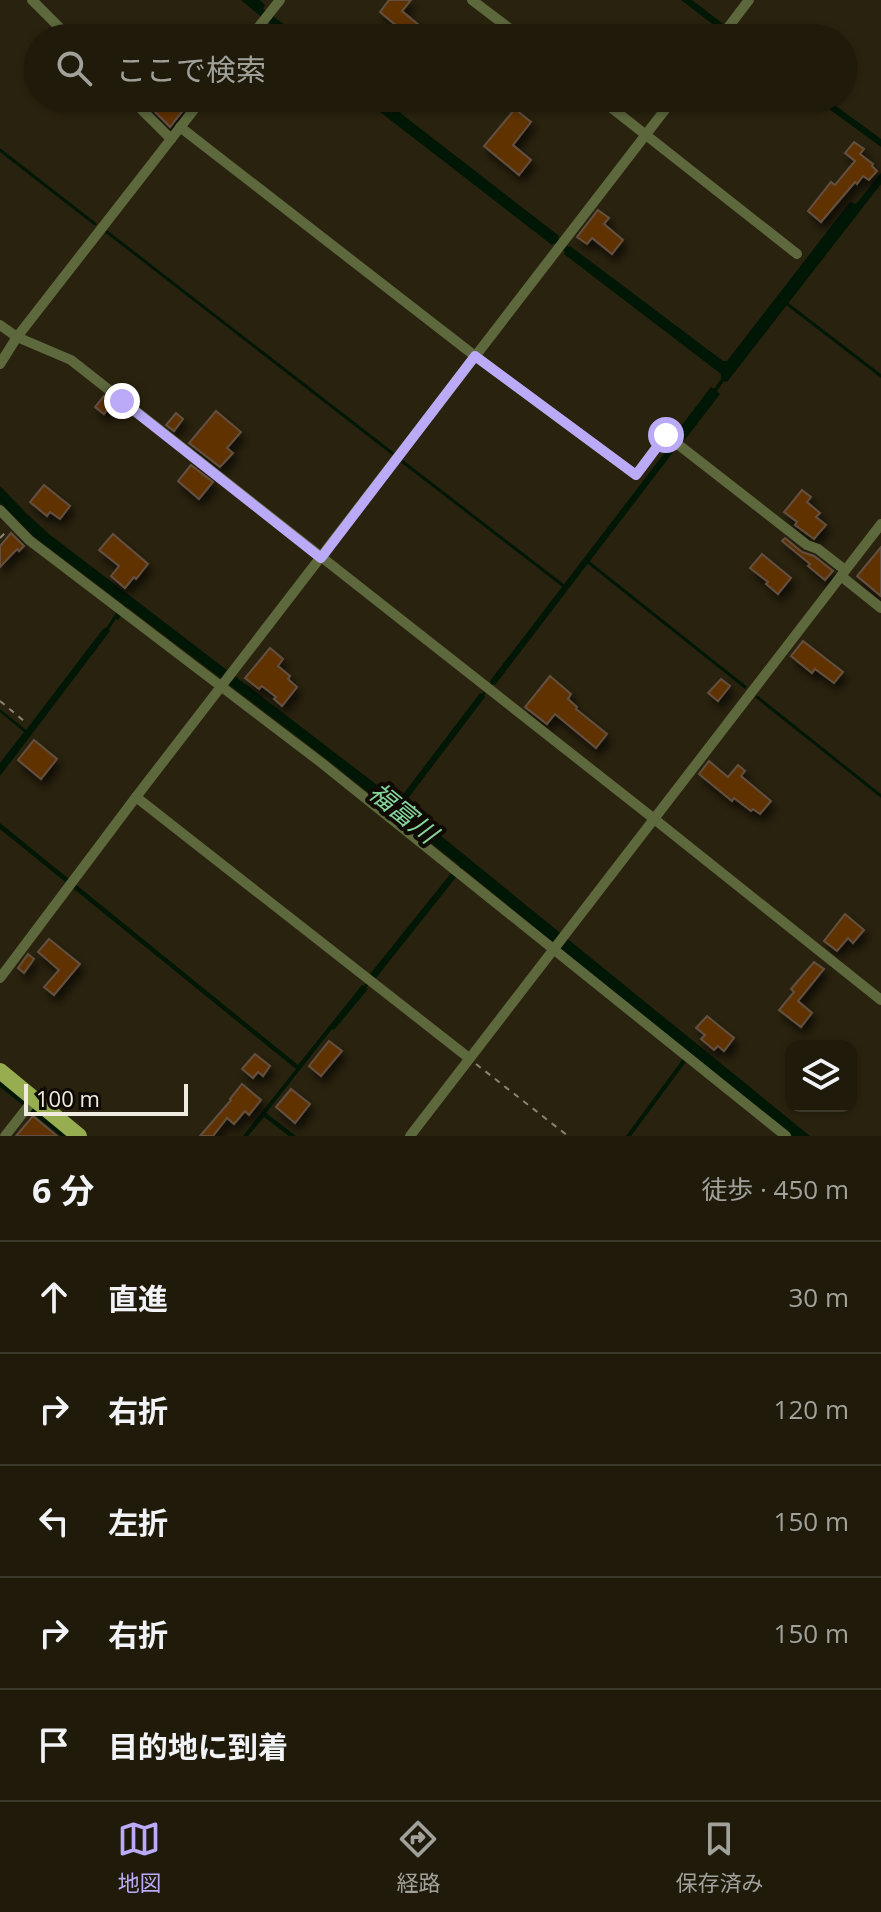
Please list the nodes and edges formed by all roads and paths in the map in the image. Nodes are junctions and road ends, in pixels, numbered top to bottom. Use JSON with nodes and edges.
{"nodes":[{"id":1,"x":32,"y":0,"type":"edge"},
{"id":2,"x":280,"y":0,"type":"edge"},
{"id":3,"x":472,"y":0,"type":"edge"},
{"id":4,"x":749,"y":0,"type":"edge"},
{"id":5,"x":56,"y":24,"type":"edge"},
{"id":6,"x":261,"y":24,"type":"edge"},
{"id":7,"x":504,"y":24,"type":"edge"},
{"id":8,"x":730,"y":24,"type":"edge"},
{"id":9,"x":144,"y":112,"type":"edge"},
{"id":10,"x":192,"y":112,"type":"edge"},
{"id":11,"x":617,"y":112,"type":"edge"},
{"id":12,"x":663,"y":112,"type":"edge"},
{"id":13,"x":180,"y":127,"type":"junction"},
{"id":14,"x":646,"y":134,"type":"junction"},
{"id":15,"x":171,"y":139,"type":"junction"},
{"id":16,"x":797,"y":254,"type":"dead end"},
{"id":17,"x":0,"y":325,"type":"edge"},
{"id":18,"x":17,"y":337,"type":"junction"},
{"id":19,"x":475,"y":356,"type":"junction"},
{"id":20,"x":0,"y":364,"type":"edge"},
{"id":21,"x":0,"y":510,"type":"edge"},
{"id":22,"x":881,"y":524,"type":"edge"},
{"id":23,"x":321,"y":558,"type":"junction"},
{"id":24,"x":843,"y":573,"type":"junction"},
{"id":25,"x":881,"y":608,"type":"edge"},
{"id":26,"x":223,"y":684,"type":"junction"},
{"id":27,"x":0,"y":701,"type":"edge"},
{"id":28,"x":24,"y":721,"type":"dead end"},
{"id":29,"x":136,"y":797,"type":"junction"},
{"id":30,"x":653,"y":818,"type":"junction"},
{"id":31,"x":554,"y":947,"type":"junction"},
{"id":32,"x":0,"y":978,"type":"edge"},
{"id":33,"x":881,"y":1000,"type":"edge"},
{"id":34,"x":469,"y":1058,"type":"junction"},
{"id":35,"x":0,"y":1071,"type":"edge"},
{"id":36,"x":30,"y":1104,"type":"junction"},
{"id":37,"x":5,"y":1136,"type":"edge"},
{"id":38,"x":79,"y":1136,"type":"edge"},
{"id":39,"x":410,"y":1136,"type":"edge"},
{"id":40,"x":568,"y":1136,"type":"edge"},
{"id":41,"x":786,"y":1136,"type":"edge"}],
"edges":[{"from":1,"to":5,"type":"street"},
{"from":2,"to":6,"type":"street"},
{"from":3,"to":7,"type":"street"},
{"from":4,"to":8,"type":"street"},
{"from":9,"to":15,"type":"street"},
{"from":10,"to":13,"type":"street"},
{"from":11,"to":14,"type":"street"},
{"from":12,"to":14,"type":"street"},
{"from":13,"to":15,"type":"street"},
{"from":13,"to":19,"type":"street"},
{"from":14,"to":16,"type":"street"},
{"from":14,"to":19,"type":"street"},
{"from":15,"to":18,"type":"street"},
{"from":17,"to":18,"type":"street"},
{"from":18,"to":20,"type":"street"},
{"from":18,"to":23,"type":"street"},
{"from":19,"to":23,"type":"street"},
{"from":19,"to":24,"type":"street"},
{"from":21,"to":26,"type":"street"},
{"from":22,"to":24,"type":"street"},
{"from":23,"to":26,"type":"street"},
{"from":23,"to":30,"type":"street"},
{"from":24,"to":25,"type":"street"},
{"from":24,"to":30,"type":"street"},
{"from":26,"to":29,"type":"street"},
{"from":26,"to":31,"type":"street"},
{"from":27,"to":28,"type":"path"},
{"from":29,"to":32,"type":"street"},
{"from":29,"to":34,"type":"street"},
{"from":30,"to":31,"type":"street"},
{"from":30,"to":33,"type":"street"},
{"from":31,"to":34,"type":"street"},
{"from":31,"to":41,"type":"street"},
{"from":34,"to":39,"type":"street"},
{"from":34,"to":40,"type":"path"},
{"from":35,"to":36,"type":"main road"},
{"from":36,"to":37,"type":"street"},
{"from":36,"to":38,"type":"main road"}]}
